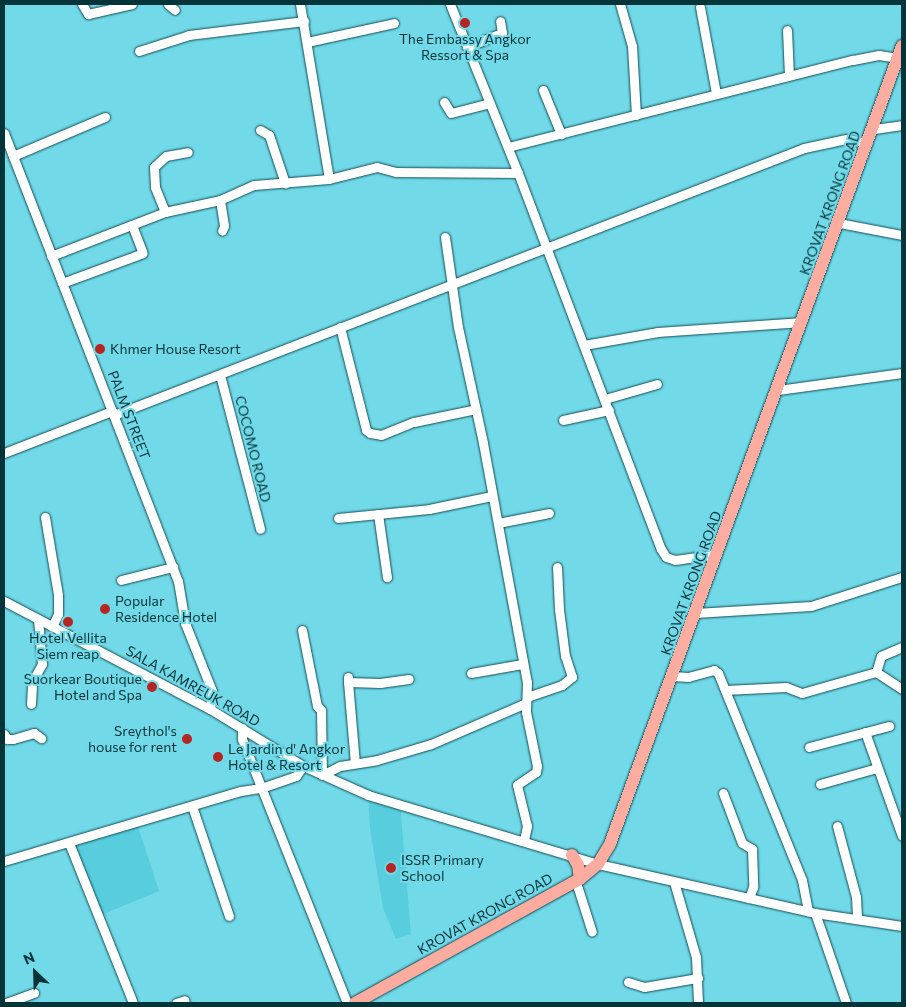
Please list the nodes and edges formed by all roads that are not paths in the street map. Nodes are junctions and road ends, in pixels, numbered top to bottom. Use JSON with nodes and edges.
{"nodes":[{"id":1,"x":82,"y":4,"type":"edge"},
{"id":2,"x":132,"y":4,"type":"edge"},
{"id":3,"x":300,"y":4,"type":"edge"},
{"id":4,"x":450,"y":4,"type":"edge"},
{"id":5,"x":620,"y":4,"type":"edge"},
{"id":6,"x":700,"y":7,"type":"dead end"},
{"id":7,"x":304,"y":21,"type":"junction"},
{"id":8,"x":500,"y":21,"type":"dead end"},
{"id":9,"x":394,"y":23,"type":"dead end"},
{"id":10,"x":787,"y":30,"type":"dead end"},
{"id":11,"x":307,"y":42,"type":"junction"},
{"id":12,"x":467,"y":47,"type":"junction"},
{"id":13,"x":139,"y":51,"type":"dead end"},
{"id":14,"x":900,"y":52,"type":"edge"},
{"id":15,"x":789,"y":75,"type":"junction"},
{"id":16,"x":543,"y":90,"type":"dead end"},
{"id":17,"x":716,"y":93,"type":"junction"},
{"id":18,"x":444,"y":102,"type":"dead end"},
{"id":19,"x":490,"y":103,"type":"junction"},
{"id":20,"x":636,"y":115,"type":"junction"},
{"id":21,"x":105,"y":117,"type":"dead end"},
{"id":22,"x":902,"y":125,"type":"edge"},
{"id":23,"x":874,"y":128,"type":"junction"},
{"id":24,"x":260,"y":130,"type":"dead end"},
{"id":25,"x":4,"y":133,"type":"edge"},
{"id":26,"x":560,"y":134,"type":"junction"},
{"id":27,"x":868,"y":143,"type":"junction"},
{"id":28,"x":508,"y":147,"type":"junction"},
{"id":29,"x":188,"y":152,"type":"dead end"},
{"id":30,"x":13,"y":156,"type":"junction"},
{"id":31,"x":518,"y":173,"type":"junction"},
{"id":32,"x":329,"y":179,"type":"junction"},
{"id":33,"x":285,"y":182,"type":"junction"},
{"id":34,"x":220,"y":200,"type":"junction"},
{"id":35,"x":165,"y":212,"type":"junction"},
{"id":36,"x":839,"y":223,"type":"junction"},
{"id":37,"x":132,"y":225,"type":"junction"},
{"id":38,"x":222,"y":231,"type":"dead end"},
{"id":39,"x":902,"y":235,"type":"edge"},
{"id":40,"x":445,"y":238,"type":"dead end"},
{"id":41,"x":546,"y":247,"type":"junction"},
{"id":42,"x":51,"y":256,"type":"junction"},
{"id":43,"x":62,"y":283,"type":"junction"},
{"id":44,"x":450,"y":285,"type":"junction"},
{"id":45,"x":802,"y":322,"type":"junction"},
{"id":46,"x":340,"y":327,"type":"junction"},
{"id":47,"x":584,"y":345,"type":"junction"},
{"id":48,"x":902,"y":373,"type":"edge"},
{"id":49,"x":220,"y":375,"type":"junction"},
{"id":50,"x":656,"y":384,"type":"dead end"},
{"id":51,"x":778,"y":390,"type":"junction"},
{"id":52,"x":605,"y":399,"type":"junction"},
{"id":53,"x":476,"y":409,"type":"junction"},
{"id":54,"x":609,"y":410,"type":"junction"},
{"id":55,"x":113,"y":413,"type":"junction"},
{"id":56,"x":563,"y":420,"type":"dead end"},
{"id":57,"x":4,"y":453,"type":"edge"},
{"id":58,"x":492,"y":496,"type":"junction"},
{"id":59,"x":549,"y":513,"type":"dead end"},
{"id":60,"x":378,"y":514,"type":"junction"},
{"id":61,"x":45,"y":517,"type":"dead end"},
{"id":62,"x":338,"y":518,"type":"dead end"},
{"id":63,"x":498,"y":523,"type":"junction"},
{"id":64,"x":260,"y":529,"type":"dead end"},
{"id":65,"x":717,"y":554,"type":"junction"},
{"id":66,"x":173,"y":566,"type":"junction"},
{"id":67,"x":558,"y":567,"type":"dead end"},
{"id":68,"x":902,"y":576,"type":"edge"},
{"id":69,"x":387,"y":577,"type":"dead end"},
{"id":70,"x":121,"y":580,"type":"dead end"},
{"id":71,"x":4,"y":602,"type":"edge"},
{"id":72,"x":695,"y":613,"type":"junction"},
{"id":73,"x":38,"y":619,"type":"junction"},
{"id":74,"x":52,"y":627,"type":"junction"},
{"id":75,"x":302,"y":630,"type":"dead end"},
{"id":76,"x":902,"y":647,"type":"edge"},
{"id":77,"x":522,"y":664,"type":"junction"},
{"id":78,"x":876,"y":672,"type":"junction"},
{"id":79,"x":471,"y":673,"type":"dead end"},
{"id":80,"x":673,"y":676,"type":"junction"},
{"id":81,"x":409,"y":679,"type":"dead end"},
{"id":82,"x":902,"y":689,"type":"edge"},
{"id":83,"x":725,"y":690,"type":"junction"},
{"id":84,"x":527,"y":700,"type":"junction"},
{"id":85,"x":30,"y":704,"type":"dead end"},
{"id":86,"x":211,"y":704,"type":"junction"},
{"id":87,"x":889,"y":726,"type":"dead end"},
{"id":88,"x":242,"y":728,"type":"junction"},
{"id":89,"x":865,"y":732,"type":"junction"},
{"id":90,"x":4,"y":734,"type":"edge"},
{"id":91,"x":41,"y":738,"type":"dead end"},
{"id":92,"x":809,"y":747,"type":"dead end"},
{"id":93,"x":355,"y":763,"type":"junction"},
{"id":94,"x":304,"y":766,"type":"junction"},
{"id":95,"x":877,"y":768,"type":"junction"},
{"id":96,"x":322,"y":775,"type":"junction"},
{"id":97,"x":820,"y":784,"type":"dead end"},
{"id":98,"x":261,"y":788,"type":"junction"},
{"id":99,"x":723,"y":794,"type":"dead end"},
{"id":100,"x":192,"y":806,"type":"junction"},
{"id":101,"x":837,"y":826,"type":"dead end"},
{"id":102,"x":902,"y":836,"type":"edge"},
{"id":103,"x":524,"y":840,"type":"junction"},
{"id":104,"x":68,"y":843,"type":"junction"},
{"id":105,"x":572,"y":855,"type":"junction"},
{"id":106,"x":4,"y":861,"type":"edge"},
{"id":107,"x":598,"y":864,"type":"junction"},
{"id":108,"x":578,"y":881,"type":"junction"},
{"id":109,"x":674,"y":882,"type":"junction"},
{"id":110,"x":749,"y":898,"type":"junction"},
{"id":111,"x":812,"y":912,"type":"junction"},
{"id":112,"x":857,"y":913,"type":"junction"},
{"id":113,"x":229,"y":916,"type":"dead end"},
{"id":114,"x":902,"y":926,"type":"edge"},
{"id":115,"x":592,"y":932,"type":"dead end"},
{"id":116,"x":698,"y":978,"type":"junction"},
{"id":117,"x":628,"y":982,"type":"dead end"},
{"id":118,"x":34,"y":993,"type":"dead end"},
{"id":119,"x":185,"y":1000,"type":"dead end"},
{"id":120,"x":8,"y":1003,"type":"edge"},
{"id":121,"x":133,"y":1003,"type":"edge"},
{"id":122,"x":176,"y":1003,"type":"edge"},
{"id":123,"x":347,"y":1003,"type":"edge"},
{"id":124,"x":355,"y":1003,"type":"edge"},
{"id":125,"x":698,"y":1003,"type":"edge"},
{"id":126,"x":846,"y":1003,"type":"edge"}],
"edges":[{"from":1,"to":2,"type":"street"},
{"from":3,"to":7,"type":"street"},
{"from":4,"to":12,"type":"street"},
{"from":5,"to":20,"type":"street"},
{"from":6,"to":17,"type":"street"},
{"from":7,"to":11,"type":"street"},
{"from":7,"to":13,"type":"street"},
{"from":8,"to":12,"type":"street"},
{"from":9,"to":11,"type":"street"},
{"from":10,"to":15,"type":"street"},
{"from":11,"to":32,"type":"street"},
{"from":12,"to":19,"type":"street"},
{"from":14,"to":15,"type":"street"},
{"from":14,"to":23,"type":"highway","name":"KROVAT KRONG ROAD"},
{"from":15,"to":17,"type":"street"},
{"from":16,"to":26,"type":"street"},
{"from":17,"to":20,"type":"street"},
{"from":18,"to":19,"type":"street"},
{"from":19,"to":28,"type":"street"},
{"from":20,"to":26,"type":"street"},
{"from":21,"to":30,"type":"street"},
{"from":22,"to":23,"type":"street"},
{"from":23,"to":27,"type":"highway","name":"KROVAT KRONG ROAD"},
{"from":24,"to":33,"type":"street"},
{"from":25,"to":30,"type":"street","name":"PALM STREET"},
{"from":26,"to":28,"type":"street"},
{"from":27,"to":36,"type":"highway","name":"KROVAT KRONG ROAD"},
{"from":27,"to":41,"type":"street"},
{"from":28,"to":31,"type":"street"},
{"from":29,"to":35,"type":"street"},
{"from":30,"to":42,"type":"street","name":"PALM STREET"},
{"from":31,"to":32,"type":"street"},
{"from":31,"to":41,"type":"street"},
{"from":32,"to":33,"type":"street"},
{"from":33,"to":34,"type":"street"},
{"from":34,"to":35,"type":"street"},
{"from":34,"to":38,"type":"street"},
{"from":35,"to":37,"type":"street"},
{"from":36,"to":39,"type":"street"},
{"from":36,"to":45,"type":"highway","name":"KROVAT KRONG ROAD"},
{"from":37,"to":42,"type":"street"},
{"from":37,"to":43,"type":"street"},
{"from":40,"to":44,"type":"street"},
{"from":41,"to":44,"type":"street"},
{"from":41,"to":47,"type":"street"},
{"from":42,"to":43,"type":"street","name":"PALM STREET"},
{"from":43,"to":55,"type":"street","name":"PALM STREET"},
{"from":44,"to":46,"type":"street"},
{"from":44,"to":53,"type":"street"},
{"from":45,"to":47,"type":"street"},
{"from":45,"to":51,"type":"highway","name":"KROVAT KRONG ROAD"},
{"from":46,"to":49,"type":"street"},
{"from":46,"to":53,"type":"street"},
{"from":47,"to":52,"type":"street"},
{"from":48,"to":51,"type":"street"},
{"from":49,"to":55,"type":"street"},
{"from":49,"to":64,"type":"street","name":"COCOMO ROAD"},
{"from":50,"to":52,"type":"street"},
{"from":51,"to":65,"type":"highway","name":"KROVAT KRONG ROAD"},
{"from":52,"to":54,"type":"street"},
{"from":53,"to":58,"type":"street"},
{"from":54,"to":56,"type":"street"},
{"from":54,"to":65,"type":"street"},
{"from":55,"to":57,"type":"street"},
{"from":55,"to":66,"type":"street","name":"PALM STREET"},
{"from":58,"to":60,"type":"street"},
{"from":58,"to":63,"type":"street"},
{"from":59,"to":63,"type":"street"},
{"from":60,"to":62,"type":"street"},
{"from":60,"to":69,"type":"street"},
{"from":61,"to":74,"type":"street"},
{"from":63,"to":77,"type":"street"},
{"from":65,"to":72,"type":"highway","name":"KROVAT KRONG ROAD"},
{"from":66,"to":70,"type":"street"},
{"from":66,"to":86,"type":"street","name":"PALM STREET"},
{"from":67,"to":84,"type":"street"},
{"from":68,"to":72,"type":"street"},
{"from":71,"to":73,"type":"street","name":"SALA KAMREUK ROAD"},
{"from":72,"to":80,"type":"highway","name":"KROVAT KRONG ROAD"},
{"from":73,"to":74,"type":"street","name":"SALA KAMREUK ROAD"},
{"from":73,"to":85,"type":"street"},
{"from":74,"to":86,"type":"street","name":"SALA KAMREUK ROAD"},
{"from":75,"to":96,"type":"street"},
{"from":76,"to":78,"type":"street"},
{"from":77,"to":79,"type":"street"},
{"from":77,"to":84,"type":"street"},
{"from":78,"to":82,"type":"street"},
{"from":78,"to":83,"type":"street"},
{"from":80,"to":83,"type":"street"},
{"from":80,"to":107,"type":"highway","name":"KROVAT KRONG ROAD"},
{"from":81,"to":93,"type":"street"},
{"from":83,"to":111,"type":"street"},
{"from":84,"to":93,"type":"street"},
{"from":84,"to":103,"type":"street"},
{"from":86,"to":88,"type":"street","name":"SALA KAMREUK ROAD"},
{"from":87,"to":89,"type":"street"},
{"from":88,"to":94,"type":"street","name":"SALA KAMREUK ROAD"},
{"from":88,"to":98,"type":"street"},
{"from":89,"to":92,"type":"street"},
{"from":89,"to":95,"type":"street"},
{"from":90,"to":91,"type":"street"},
{"from":93,"to":96,"type":"street"},
{"from":94,"to":96,"type":"street","name":"SALA KAMREUK ROAD"},
{"from":94,"to":98,"type":"street"},
{"from":95,"to":97,"type":"street"},
{"from":95,"to":102,"type":"street"},
{"from":96,"to":103,"type":"street","name":"SALA KAMREUK ROAD"},
{"from":98,"to":100,"type":"street"},
{"from":98,"to":123,"type":"street"},
{"from":99,"to":110,"type":"street"},
{"from":100,"to":104,"type":"street"},
{"from":100,"to":113,"type":"street"},
{"from":101,"to":112,"type":"street"},
{"from":103,"to":105,"type":"street","name":"SALA KAMREUK ROAD"},
{"from":104,"to":106,"type":"street"},
{"from":104,"to":121,"type":"street"},
{"from":105,"to":107,"type":"street","name":"SALA KAMREUK ROAD"},
{"from":105,"to":108,"type":"highway"},
{"from":107,"to":108,"type":"highway","name":"KROVAT KRONG ROAD"},
{"from":107,"to":109,"type":"street","name":"SALA KAMREUK ROAD"},
{"from":108,"to":115,"type":"street"},
{"from":108,"to":124,"type":"highway","name":"KROVAT KRONG ROAD"},
{"from":109,"to":110,"type":"street","name":"SALA KAMREUK ROAD"},
{"from":109,"to":116,"type":"street"},
{"from":110,"to":111,"type":"street","name":"SALA KAMREUK ROAD"},
{"from":111,"to":112,"type":"street","name":"SALA KAMREUK ROAD"},
{"from":111,"to":126,"type":"street"},
{"from":112,"to":114,"type":"street","name":"SALA KAMREUK ROAD"},
{"from":116,"to":117,"type":"street"},
{"from":116,"to":125,"type":"street"},
{"from":118,"to":120,"type":"street"},
{"from":119,"to":122,"type":"street"}]}
